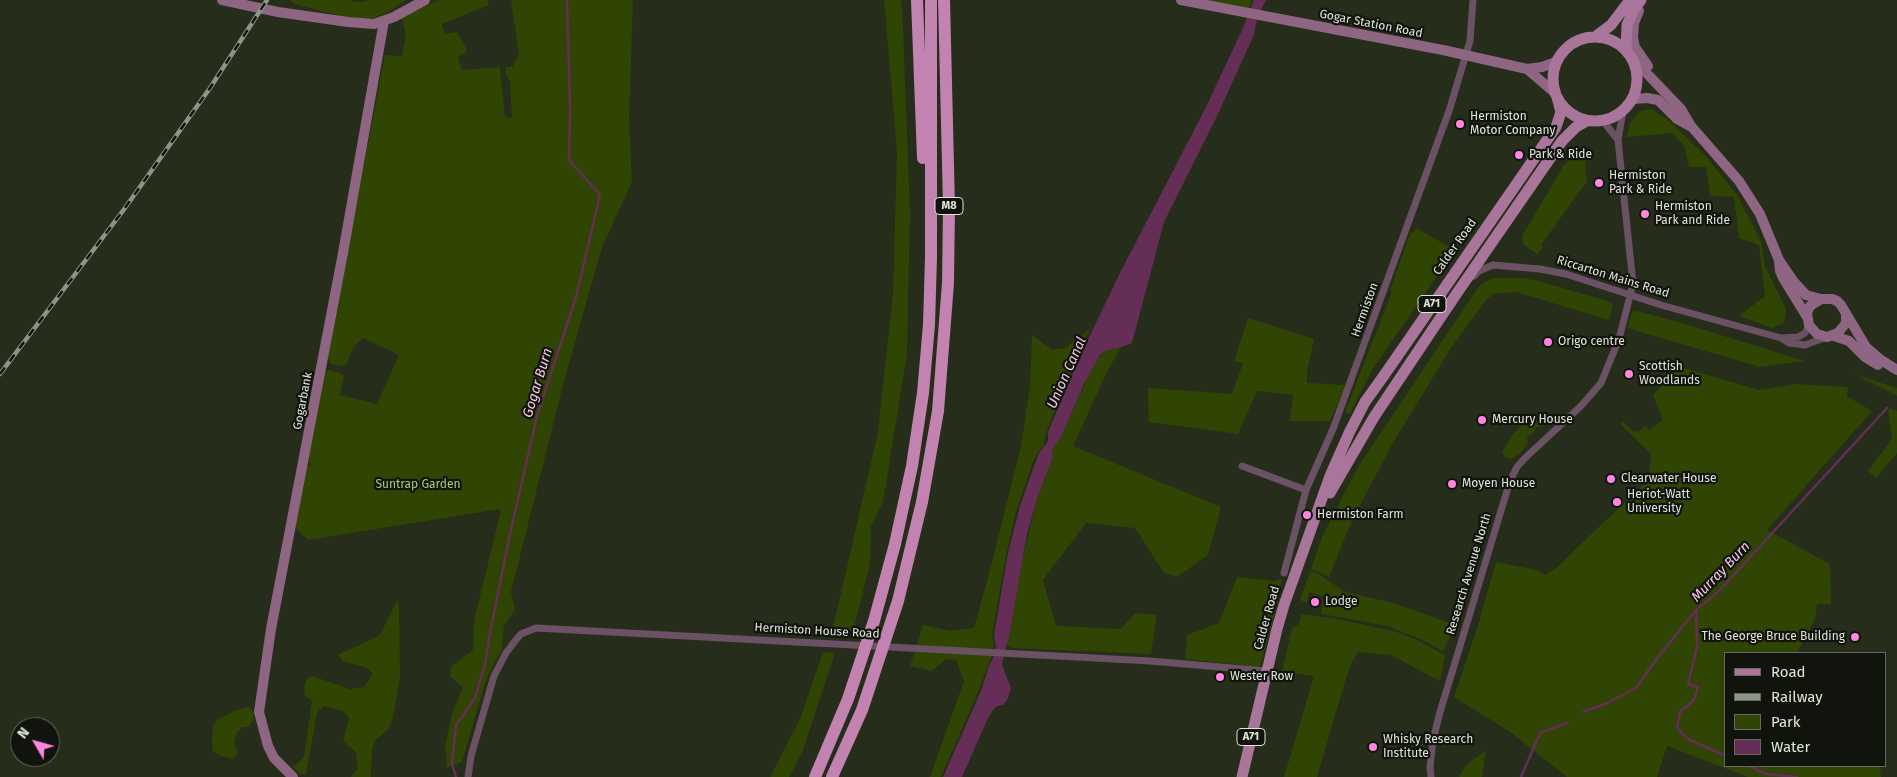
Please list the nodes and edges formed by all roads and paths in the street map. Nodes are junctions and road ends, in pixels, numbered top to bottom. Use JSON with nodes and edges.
{"nodes":[{"id":1,"x":222,"y":0,"type":"edge"},
{"id":2,"x":425,"y":0,"type":"edge"},
{"id":3,"x":916,"y":0,"type":"edge"},
{"id":4,"x":930,"y":0,"type":"edge"},
{"id":5,"x":944,"y":0,"type":"edge"},
{"id":6,"x":952,"y":0,"type":"edge"},
{"id":7,"x":1181,"y":0,"type":"edge"},
{"id":8,"x":1473,"y":0,"type":"edge"},
{"id":9,"x":1630,"y":0,"type":"edge"},
{"id":10,"x":1641,"y":0,"type":"edge"},
{"id":11,"x":1646,"y":0,"type":"edge"},
{"id":12,"x":384,"y":21,"type":"junction"},
{"id":13,"x":1595,"y":37,"type":"junction"},
{"id":14,"x":1629,"y":54,"type":"junction"},
{"id":15,"x":1466,"y":55,"type":"junction"},
{"id":16,"x":1556,"y":62,"type":"junction"},
{"id":17,"x":1526,"y":70,"type":"junction"},
{"id":18,"x":1664,"y":90,"type":"junction"},
{"id":19,"x":1556,"y":95,"type":"junction"},
{"id":20,"x":1633,"y":99,"type":"junction"},
{"id":21,"x":1623,"y":111,"type":"junction"},
{"id":22,"x":1587,"y":121,"type":"junction"},
{"id":23,"x":1603,"y":121,"type":"junction"},
{"id":24,"x":1691,"y":126,"type":"junction"},
{"id":25,"x":1618,"y":140,"type":"junction"},
{"id":26,"x":949,"y":206,"type":"junction"},
{"id":27,"x":931,"y":258,"type":"junction"},
{"id":28,"x":1779,"y":260,"type":"junction"},
{"id":29,"x":1630,"y":296,"type":"junction"},
{"id":30,"x":1821,"y":299,"type":"junction"},
{"id":31,"x":1450,"y":303,"type":"junction"},
{"id":32,"x":1846,"y":315,"type":"junction"},
{"id":33,"x":1808,"y":321,"type":"junction"},
{"id":34,"x":1830,"y":336,"type":"junction"},
{"id":35,"x":1781,"y":338,"type":"junction"},
{"id":36,"x":1897,"y":372,"type":"edge"},
{"id":37,"x":1242,"y":466,"type":"dead end"},
{"id":38,"x":1306,"y":490,"type":"junction"},
{"id":39,"x":1315,"y":521,"type":"junction"},
{"id":40,"x":1284,"y":573,"type":"dead end"},
{"id":41,"x":1267,"y":671,"type":"junction"},
{"id":42,"x":293,"y":777,"type":"edge"},
{"id":43,"x":468,"y":777,"type":"edge"},
{"id":44,"x":815,"y":777,"type":"edge"},
{"id":45,"x":832,"y":777,"type":"edge"},
{"id":46,"x":1242,"y":777,"type":"edge"},
{"id":47,"x":1431,"y":777,"type":"edge"}],
"edges":[{"from":1,"to":12,"type":"street"},
{"from":2,"to":12,"type":"street"},
{"from":3,"to":27,"type":"highway","number":"M8"},
{"from":4,"to":27,"type":"highway","number":"M8"},
{"from":5,"to":26,"type":"highway","number":"M8"},
{"from":6,"to":26,"type":"highway","number":"M8"},
{"from":7,"to":15,"type":"street","name":"Gogar Station Road"},
{"from":8,"to":15,"type":"street","name":"Hermiston"},
{"from":9,"to":13,"type":"main road"},
{"from":10,"to":14,"type":"main road"},
{"from":11,"to":18,"type":"street"},
{"from":12,"to":42,"type":"street","name":"Gogarbank"},
{"from":13,"to":14,"type":"main road"},
{"from":13,"to":16,"type":"main road"},
{"from":14,"to":18,"type":"street"},
{"from":14,"to":20,"type":"main road"},
{"from":15,"to":17,"type":"street","name":"Gogar Station Road"},
{"from":15,"to":38,"type":"street","name":"Hermiston"},
{"from":16,"to":17,"type":"street","name":"Gogar Station Road"},
{"from":16,"to":19,"type":"main road"},
{"from":17,"to":19,"type":"street","name":"Gogar Station Road"},
{"from":18,"to":24,"type":"street"},
{"from":19,"to":22,"type":"main road"},
{"from":19,"to":39,"type":"main road","name":"Calder Road","number":"A71"},
{"from":20,"to":21,"type":"main road"},
{"from":20,"to":24,"type":"street"},
{"from":21,"to":23,"type":"main road"},
{"from":21,"to":25,"type":"street","name":"Research Avenue North"},
{"from":22,"to":23,"type":"main road"},
{"from":22,"to":31,"type":"main road","name":"Calder Road","number":"A71"},
{"from":23,"to":25,"type":"street"},
{"from":24,"to":28,"type":"street"},
{"from":25,"to":29,"type":"street","name":"Research Avenue North"},
{"from":26,"to":45,"type":"highway","number":"M8"},
{"from":27,"to":44,"type":"highway","number":"M8"},
{"from":28,"to":30,"type":"street"},
{"from":28,"to":33,"type":"street"},
{"from":29,"to":31,"type":"street","name":"Riccarton Mains Road"},
{"from":29,"to":35,"type":"street","name":"Riccarton Mains Road"},
{"from":29,"to":47,"type":"street","name":"Research Avenue North"},
{"from":30,"to":32,"type":"street"},
{"from":30,"to":33,"type":"street","name":"Riccarton Mains Road"},
{"from":31,"to":39,"type":"main road","name":"Calder Road","number":"A71"},
{"from":32,"to":34,"type":"street"},
{"from":32,"to":36,"type":"street"},
{"from":33,"to":34,"type":"street"},
{"from":33,"to":35,"type":"street","name":"Riccarton Mains Road"},
{"from":34,"to":35,"type":"street","name":"Riccarton Mains Road"},
{"from":34,"to":36,"type":"street"},
{"from":37,"to":38,"type":"street"},
{"from":38,"to":40,"type":"street","name":"Hermiston"},
{"from":39,"to":41,"type":"main road","name":"Calder Road","number":"A71"},
{"from":41,"to":43,"type":"street","name":"Hermiston House Road"},
{"from":41,"to":46,"type":"main road","name":"Calder Road","number":"A71"}]}
